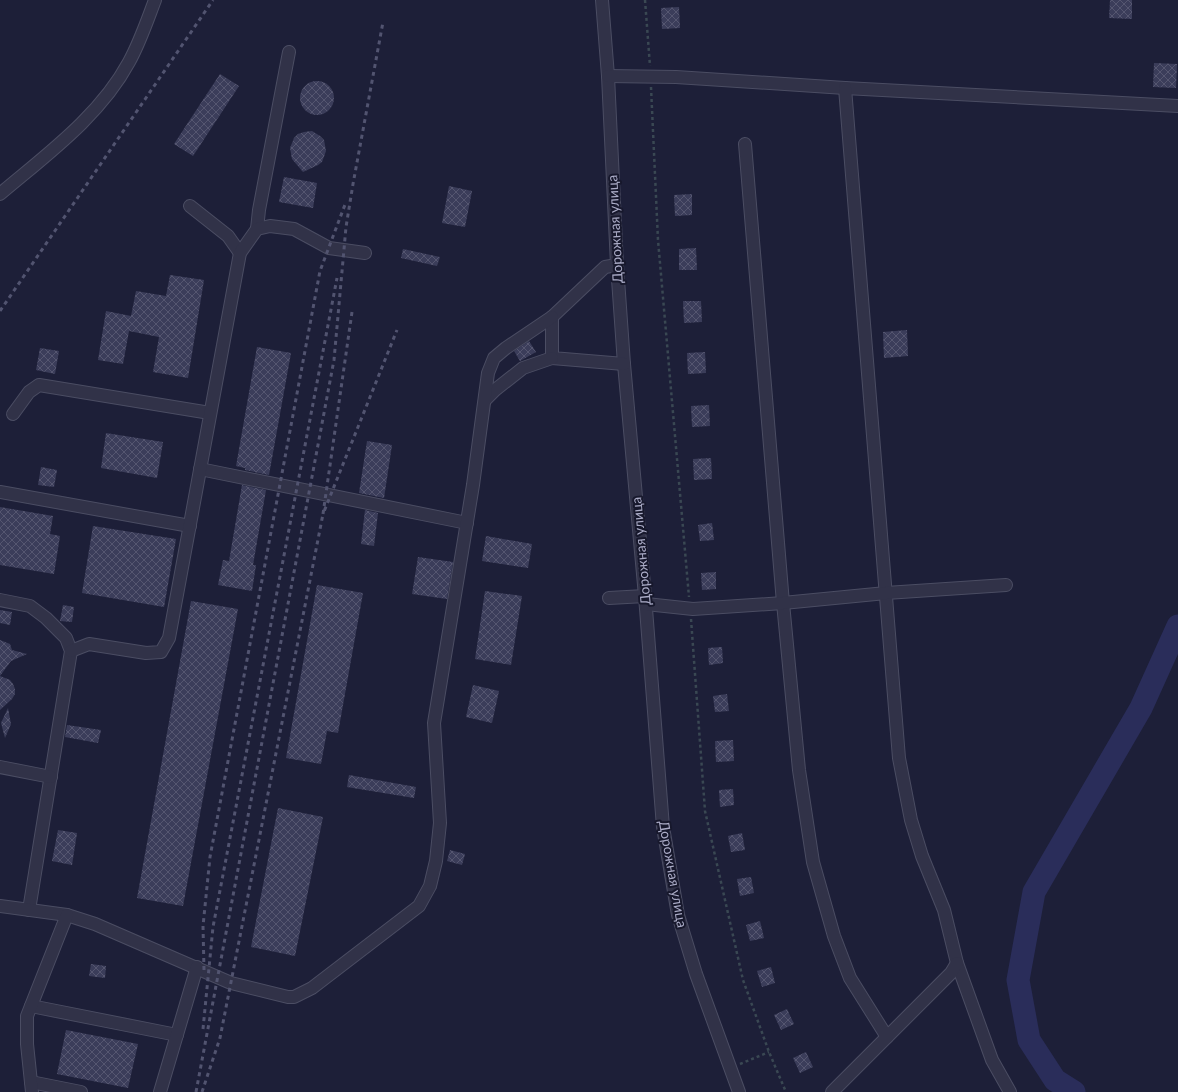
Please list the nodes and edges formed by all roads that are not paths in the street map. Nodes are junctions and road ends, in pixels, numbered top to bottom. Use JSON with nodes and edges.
{"nodes":[{"id":1,"x":155,"y":0,"type":"edge"},
{"id":2,"x":602,"y":0,"type":"edge"},
{"id":3,"x":289,"y":52,"type":"dead end"},
{"id":4,"x":608,"y":76,"type":"junction"},
{"id":5,"x":845,"y":88,"type":"junction"},
{"id":6,"x":1178,"y":106,"type":"edge"},
{"id":7,"x":745,"y":144,"type":"dead end"},
{"id":8,"x":0,"y":194,"type":"edge"},
{"id":9,"x":190,"y":206,"type":"dead end"},
{"id":10,"x":257,"y":229,"type":"junction"},
{"id":11,"x":240,"y":252,"type":"junction"},
{"id":12,"x":365,"y":253,"type":"dead end"},
{"id":13,"x":617,"y":265,"type":"junction"},
{"id":14,"x":552,"y":317,"type":"junction"},
{"id":15,"x":552,"y":358,"type":"junction"},
{"id":16,"x":624,"y":364,"type":"junction"},
{"id":17,"x":485,"y":400,"type":"junction"},
{"id":18,"x":210,"y":413,"type":"junction"},
{"id":19,"x":14,"y":414,"type":"dead end"},
{"id":20,"x":200,"y":469,"type":"junction"},
{"id":21,"x":0,"y":492,"type":"edge"},
{"id":22,"x":467,"y":523,"type":"junction"},
{"id":23,"x":190,"y":526,"type":"junction"},
{"id":24,"x":1006,"y":585,"type":"dead end"},
{"id":25,"x":886,"y":593,"type":"junction"},
{"id":26,"x":609,"y":598,"type":"dead end"},
{"id":27,"x":0,"y":600,"type":"edge"},
{"id":28,"x":645,"y":600,"type":"junction"},
{"id":29,"x":783,"y":603,"type":"junction"},
{"id":30,"x":70,"y":651,"type":"junction"},
{"id":31,"x":0,"y":767,"type":"edge"},
{"id":32,"x":50,"y":777,"type":"junction"},
{"id":33,"x":0,"y":906,"type":"edge"},
{"id":34,"x":29,"y":910,"type":"junction"},
{"id":35,"x":67,"y":914,"type":"junction"},
{"id":36,"x":957,"y":963,"type":"junction"},
{"id":37,"x":197,"y":967,"type":"junction"},
{"id":38,"x":31,"y":1006,"type":"junction"},
{"id":39,"x":177,"y":1035,"type":"junction"},
{"id":40,"x":887,"y":1037,"type":"junction"},
{"id":41,"x":31,"y":1087,"type":"edge"},
{"id":42,"x":81,"y":1092,"type":"edge"},
{"id":43,"x":160,"y":1092,"type":"edge"},
{"id":44,"x":739,"y":1092,"type":"edge"},
{"id":45,"x":832,"y":1092,"type":"edge"},
{"id":46,"x":1010,"y":1092,"type":"edge"}],
"edges":[{"from":1,"to":8,"type":"street"},
{"from":2,"to":4,"type":"street","name":"Дорожная улица"},
{"from":3,"to":10,"type":"street"},
{"from":4,"to":5,"type":"street"},
{"from":4,"to":13,"type":"street","name":"Дорожная улица"},
{"from":5,"to":6,"type":"street"},
{"from":5,"to":25,"type":"street"},
{"from":7,"to":29,"type":"street"},
{"from":9,"to":11,"type":"street"},
{"from":10,"to":11,"type":"street"},
{"from":10,"to":12,"type":"street"},
{"from":11,"to":18,"type":"street"},
{"from":13,"to":14,"type":"street"},
{"from":13,"to":16,"type":"street","name":"Дорожная улица"},
{"from":14,"to":15,"type":"street"},
{"from":14,"to":17,"type":"street"},
{"from":15,"to":16,"type":"street"},
{"from":15,"to":17,"type":"street"},
{"from":16,"to":28,"type":"street","name":"Дорожная улица"},
{"from":17,"to":22,"type":"street"},
{"from":18,"to":19,"type":"street"},
{"from":18,"to":20,"type":"street"},
{"from":20,"to":22,"type":"street"},
{"from":20,"to":23,"type":"street"},
{"from":21,"to":23,"type":"street"},
{"from":22,"to":37,"type":"street"},
{"from":23,"to":30,"type":"street"},
{"from":24,"to":25,"type":"street"},
{"from":25,"to":29,"type":"street"},
{"from":25,"to":36,"type":"street"},
{"from":26,"to":28,"type":"street"},
{"from":27,"to":30,"type":"street"},
{"from":28,"to":29,"type":"street"},
{"from":28,"to":44,"type":"street","name":"Дорожная улица"},
{"from":29,"to":40,"type":"street"},
{"from":30,"to":32,"type":"street"},
{"from":31,"to":32,"type":"street"},
{"from":32,"to":34,"type":"street"},
{"from":33,"to":34,"type":"street"},
{"from":34,"to":35,"type":"street"},
{"from":35,"to":37,"type":"street"},
{"from":35,"to":38,"type":"street"},
{"from":36,"to":40,"type":"street"},
{"from":36,"to":46,"type":"street"},
{"from":37,"to":39,"type":"street"},
{"from":38,"to":39,"type":"street"},
{"from":38,"to":41,"type":"street"},
{"from":39,"to":43,"type":"street"},
{"from":40,"to":45,"type":"street"},
{"from":41,"to":42,"type":"street"}]}
